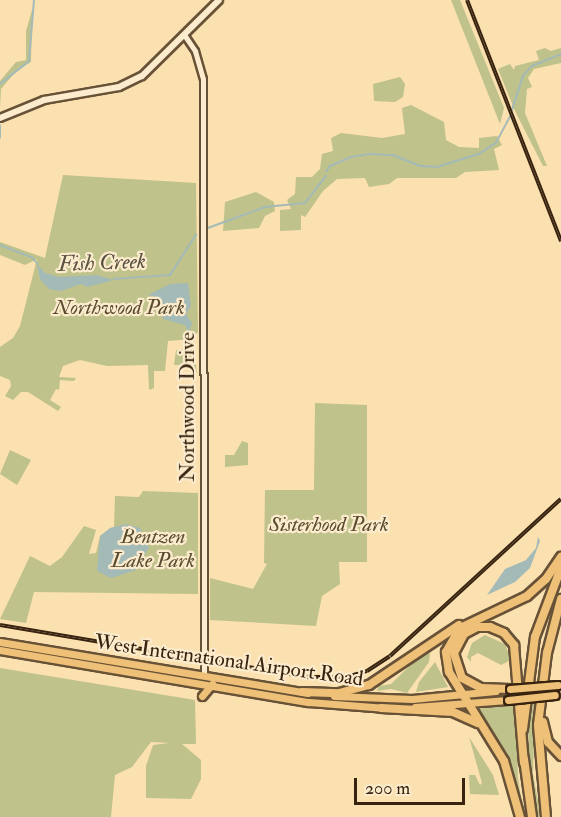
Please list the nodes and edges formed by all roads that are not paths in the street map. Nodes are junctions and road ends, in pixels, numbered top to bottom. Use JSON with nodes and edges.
{"nodes":[{"id":1,"x":219,"y":0,"type":"edge"},
{"id":2,"x":185,"y":36,"type":"junction"},
{"id":3,"x":0,"y":118,"type":"edge"},
{"id":4,"x":561,"y":557,"type":"edge"},
{"id":5,"x":561,"y":568,"type":"edge"},
{"id":6,"x":561,"y":598,"type":"edge"},
{"id":7,"x":480,"y":617,"type":"junction"},
{"id":8,"x":0,"y":642,"type":"edge"},
{"id":9,"x":0,"y":650,"type":"edge"},
{"id":10,"x":204,"y":675,"type":"junction"},
{"id":11,"x":229,"y":679,"type":"junction"},
{"id":12,"x":210,"y":685,"type":"junction"},
{"id":13,"x":560,"y":685,"type":"edge"},
{"id":14,"x":230,"y":688,"type":"junction"},
{"id":15,"x":510,"y":690,"type":"junction"},
{"id":16,"x":302,"y":692,"type":"junction"},
{"id":17,"x":463,"y":695,"type":"junction"},
{"id":18,"x":559,"y":695,"type":"edge"},
{"id":19,"x":541,"y":699,"type":"junction"},
{"id":20,"x":468,"y":704,"type":"junction"},
{"id":21,"x":381,"y":708,"type":"junction"},
{"id":22,"x":486,"y":732,"type":"junction"},
{"id":23,"x":561,"y":756,"type":"edge"},
{"id":24,"x":524,"y":763,"type":"junction"},
{"id":25,"x":520,"y":817,"type":"edge"},
{"id":26,"x":532,"y":817,"type":"edge"},
{"id":27,"x":546,"y":817,"type":"edge"}],
"edges":[{"from":1,"to":2,"type":"main road"},
{"from":2,"to":3,"type":"main road"},
{"from":2,"to":10,"type":"street","name":"Northwood Drive"},
{"from":4,"to":7,"type":"highway"},
{"from":5,"to":24,"type":"highway"},
{"from":6,"to":19,"type":"highway"},
{"from":7,"to":16,"type":"highway"},
{"from":7,"to":17,"type":"highway"},
{"from":8,"to":10,"type":"main road","name":"West International Airport Road"},
{"from":9,"to":12,"type":"main road","name":"West International Airport Road"},
{"from":10,"to":11,"type":"main road","name":"West International Airport Road"},
{"from":11,"to":12,"type":"main road"},
{"from":11,"to":16,"type":"main road","name":"West International Airport Road"},
{"from":12,"to":14,"type":"main road","name":"West International Airport Road"},
{"from":12,"to":14,"type":"main road"},
{"from":13,"to":15,"type":"main road","name":"West International Airport Road","bridge":true},
{"from":14,"to":21,"type":"main road","name":"West International Airport Road"},
{"from":15,"to":17,"type":"main road","name":"West International Airport Road"},
{"from":15,"to":24,"type":"highway"},
{"from":16,"to":17,"type":"main road","name":"West International Airport Road"},
{"from":17,"to":20,"type":"highway"},
{"from":18,"to":20,"type":"main road","name":"West International Airport Road","bridge":true},
{"from":19,"to":23,"type":"highway"},
{"from":19,"to":27,"type":"highway"},
{"from":20,"to":21,"type":"main road","name":"West International Airport Road"},
{"from":20,"to":22,"type":"highway"},
{"from":21,"to":22,"type":"highway"},
{"from":22,"to":25,"type":"highway"},
{"from":24,"to":26,"type":"highway"}]}
